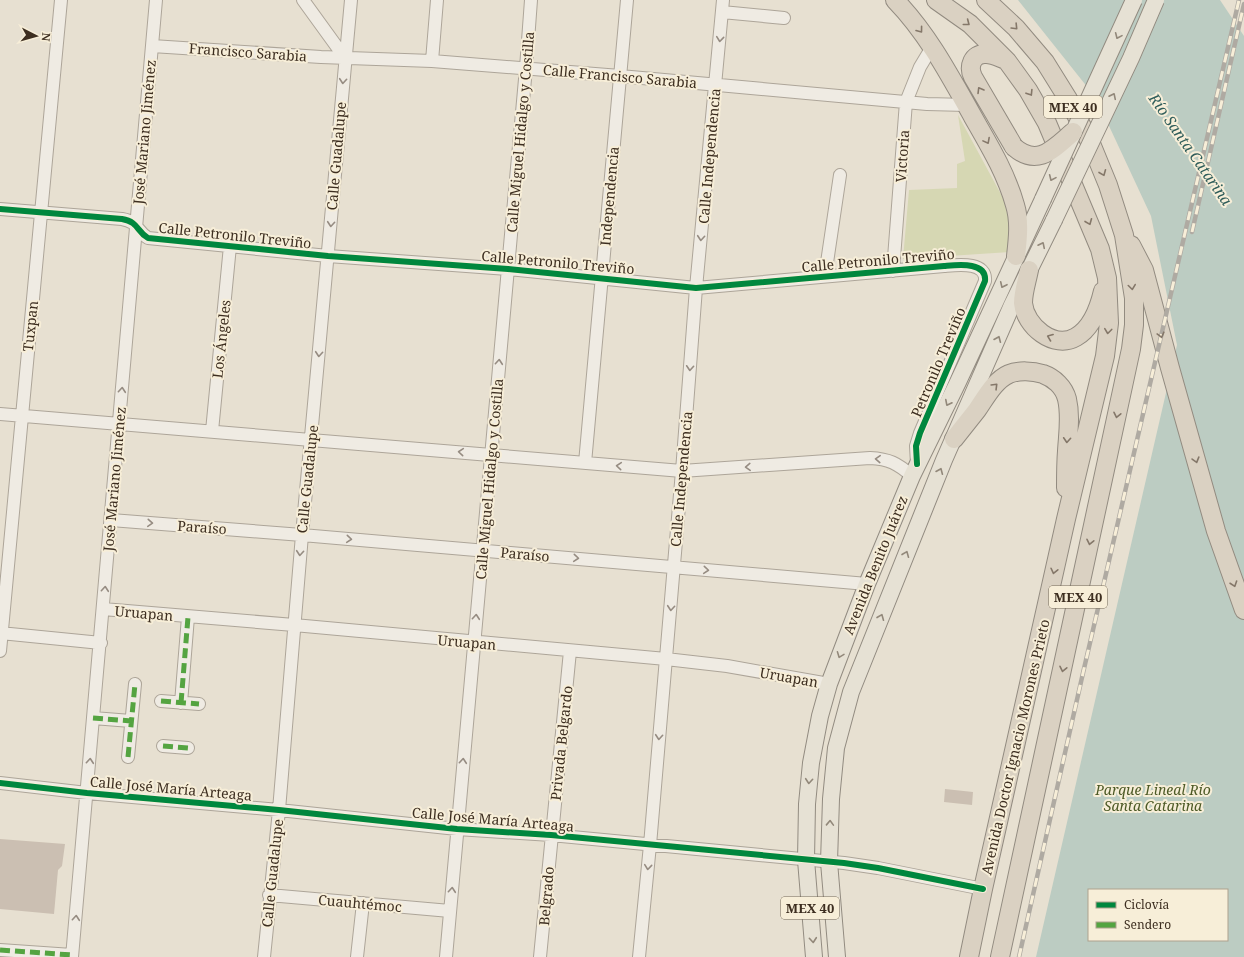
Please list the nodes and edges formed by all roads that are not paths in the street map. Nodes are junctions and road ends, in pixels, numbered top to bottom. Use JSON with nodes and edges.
{"nodes":[{"id":1,"x":61,"y":0,"type":"edge"},
{"id":2,"x":156,"y":0,"type":"edge"},
{"id":3,"x":303,"y":0,"type":"edge"},
{"id":4,"x":351,"y":0,"type":"edge"},
{"id":5,"x":437,"y":0,"type":"edge"},
{"id":6,"x":531,"y":0,"type":"edge"},
{"id":7,"x":628,"y":0,"type":"edge"},
{"id":8,"x":895,"y":0,"type":"edge"},
{"id":9,"x":936,"y":0,"type":"edge"},
{"id":10,"x":986,"y":0,"type":"edge"},
{"id":11,"x":1134,"y":0,"type":"edge"},
{"id":12,"x":1156,"y":0,"type":"edge"},
{"id":13,"x":722,"y":6,"type":"edge"},
{"id":14,"x":784,"y":18,"type":"dead end"},
{"id":15,"x":152,"y":46,"type":"junction"},
{"id":16,"x":932,"y":48,"type":"junction"},
{"id":17,"x":345,"y":58,"type":"junction"},
{"id":18,"x":432,"y":61,"type":"junction"},
{"id":19,"x":1007,"y":61,"type":"junction"},
{"id":20,"x":526,"y":68,"type":"junction"},
{"id":21,"x":620,"y":76,"type":"junction"},
{"id":22,"x":715,"y":84,"type":"junction"},
{"id":23,"x":906,"y":102,"type":"junction"},
{"id":24,"x":967,"y":105,"type":"junction"},
{"id":25,"x":1073,"y":132,"type":"junction"},
{"id":26,"x":840,"y":175,"type":"dead end"},
{"id":27,"x":0,"y":209,"type":"edge"},
{"id":28,"x":42,"y":212,"type":"junction"},
{"id":29,"x":136,"y":224,"type":"junction"},
{"id":30,"x":1124,"y":235,"type":"junction"},
{"id":31,"x":230,"y":246,"type":"junction"},
{"id":32,"x":328,"y":256,"type":"junction"},
{"id":33,"x":1016,"y":256,"type":"junction"},
{"id":34,"x":508,"y":269,"type":"junction"},
{"id":35,"x":1029,"y":270,"type":"junction"},
{"id":36,"x":893,"y":271,"type":"junction"},
{"id":37,"x":983,"y":271,"type":"joint"},
{"id":38,"x":825,"y":276,"type":"junction"},
{"id":39,"x":601,"y":278,"type":"junction"},
{"id":40,"x":1106,"y":278,"type":"junction"},
{"id":41,"x":696,"y":288,"type":"junction"},
{"id":42,"x":0,"y":414,"type":"edge"},
{"id":43,"x":21,"y":416,"type":"junction"},
{"id":44,"x":119,"y":423,"type":"junction"},
{"id":45,"x":212,"y":431,"type":"junction"},
{"id":46,"x":954,"y":439,"type":"junction"},
{"id":47,"x":311,"y":440,"type":"junction"},
{"id":48,"x":491,"y":455,"type":"junction"},
{"id":49,"x":585,"y":463,"type":"junction"},
{"id":50,"x":914,"y":470,"type":"junction"},
{"id":51,"x":682,"y":471,"type":"junction"},
{"id":52,"x":926,"y":503,"type":"junction"},
{"id":53,"x":1066,"y":519,"type":"junction"},
{"id":54,"x":111,"y":520,"type":"junction"},
{"id":55,"x":302,"y":535,"type":"junction"},
{"id":56,"x":482,"y":550,"type":"junction"},
{"id":57,"x":674,"y":567,"type":"junction"},
{"id":58,"x":867,"y":584,"type":"junction"},
{"id":59,"x":104,"y":609,"type":"junction"},
{"id":60,"x":1244,"y":610,"type":"edge"},
{"id":61,"x":188,"y":617,"type":"junction"},
{"id":62,"x":294,"y":625,"type":"junction"},
{"id":63,"x":1,"y":633,"type":"edge"},
{"id":64,"x":474,"y":642,"type":"junction"},
{"id":65,"x":101,"y":643,"type":"junction"},
{"id":66,"x":0,"y":651,"type":"edge"},
{"id":67,"x":570,"y":651,"type":"junction"},
{"id":68,"x":666,"y":660,"type":"junction"},
{"id":69,"x":135,"y":684,"type":"dead end"},
{"id":70,"x":828,"y":684,"type":"junction"},
{"id":71,"x":161,"y":701,"type":"dead end"},
{"id":72,"x":181,"y":703,"type":"junction"},
{"id":73,"x":198,"y":704,"type":"dead end"},
{"id":74,"x":93,"y":718,"type":"junction"},
{"id":75,"x":132,"y":722,"type":"junction"},
{"id":76,"x":163,"y":746,"type":"dead end"},
{"id":77,"x":188,"y":748,"type":"dead end"},
{"id":78,"x":128,"y":757,"type":"dead end"},
{"id":79,"x":0,"y":782,"type":"edge"},
{"id":80,"x":87,"y":793,"type":"junction"},
{"id":81,"x":279,"y":810,"type":"junction"},
{"id":82,"x":457,"y":828,"type":"junction"},
{"id":83,"x":551,"y":835,"type":"junction"},
{"id":84,"x":650,"y":846,"type":"junction"},
{"id":85,"x":806,"y":860,"type":"junction"},
{"id":86,"x":829,"y":862,"type":"junction"},
{"id":87,"x":983,"y":889,"type":"junction"},
{"id":88,"x":269,"y":895,"type":"junction"},
{"id":89,"x":363,"y":903,"type":"junction"},
{"id":90,"x":450,"y":911,"type":"junction"},
{"id":91,"x":974,"y":934,"type":"junction"},
{"id":92,"x":0,"y":950,"type":"edge"},
{"id":93,"x":72,"y":956,"type":"edge"},
{"id":94,"x":264,"y":957,"type":"edge"},
{"id":95,"x":358,"y":957,"type":"edge"},
{"id":96,"x":446,"y":957,"type":"edge"},
{"id":97,"x":540,"y":957,"type":"edge"},
{"id":98,"x":639,"y":957,"type":"edge"},
{"id":99,"x":814,"y":957,"type":"edge"},
{"id":100,"x":837,"y":957,"type":"edge"},
{"id":101,"x":969,"y":957,"type":"edge"},
{"id":102,"x":976,"y":957,"type":"edge"},
{"id":103,"x":1000,"y":957,"type":"edge"}],
"edges":[{"from":1,"to":28,"type":"street","name":"Tuxpan"},
{"from":2,"to":15,"type":"street","name":"José Mariano Jiménez"},
{"from":3,"to":17,"type":"street"},
{"from":4,"to":17,"type":"street","name":"Calle Guadalupe"},
{"from":5,"to":18,"type":"street"},
{"from":6,"to":20,"type":"street","name":"Calle Miguel Hidalgo y Costilla"},
{"from":7,"to":21,"type":"street","name":"Independencia"},
{"from":8,"to":16,"type":"highway","one_way":true},
{"from":9,"to":19,"type":"highway","name":"Avenida Doctor Ignacio Morones Prieto","number":"MEX 40","one_way":true},
{"from":10,"to":30,"type":"highway","name":"Avenida Doctor Ignacio Morones Prieto","number":"MEX 40","one_way":true},
{"from":11,"to":25,"type":"main road","number":"MEX 40","one_way":true,"bridge":true},
{"from":35,"to":12,"type":"main road","name":"Avenida Benito Juárez","number":"MEX 40","one_way":true,"bridge":true},
{"from":13,"to":14,"type":"street"},
{"from":13,"to":22,"type":"street","name":"Calle Independencia","one_way":true},
{"from":15,"to":17,"type":"street","name":"Francisco Sarabia"},
{"from":15,"to":29,"type":"street","name":"José Mariano Jiménez"},
{"from":16,"to":23,"type":"street","name":"Victoria"},
{"from":16,"to":24,"type":"highway"},
{"from":17,"to":18,"type":"street","name":"Calle Francisco Sarabia"},
{"from":17,"to":32,"type":"street","name":"Calle Guadalupe","one_way":true},
{"from":18,"to":20,"type":"street","name":"Calle Francisco Sarabia"},
{"from":25,"to":19,"type":"highway","one_way":true,"bridge":true},
{"from":19,"to":40,"type":"highway","name":"Avenida Doctor Ignacio Morones Prieto","number":"MEX 40","one_way":true},
{"from":20,"to":21,"type":"street","name":"Calle Francisco Sarabia"},
{"from":20,"to":34,"type":"street","name":"Calle Miguel Hidalgo y Costilla"},
{"from":21,"to":22,"type":"street","name":"Calle Francisco Sarabia"},
{"from":21,"to":39,"type":"street","name":"Independencia"},
{"from":22,"to":23,"type":"street","name":"Calle Francisco Sarabia"},
{"from":22,"to":41,"type":"street","name":"Calle Independencia","one_way":true},
{"from":23,"to":24,"type":"street","name":"Calle Francisco Sarabia"},
{"from":23,"to":36,"type":"street","name":"Victoria"},
{"from":24,"to":33,"type":"highway","one_way":true},
{"from":25,"to":33,"type":"main road","name":"Avenida Benito Juárez","number":"MEX 40","one_way":true,"bridge":true},
{"from":26,"to":38,"type":"street"},
{"from":27,"to":28,"type":"street"},
{"from":28,"to":29,"type":"street"},
{"from":28,"to":43,"type":"street","name":"Tuxpan"},
{"from":29,"to":31,"type":"street","name":"Calle Petronilo Treviño"},
{"from":44,"to":29,"type":"street","name":"José Mariano Jiménez","one_way":true},
{"from":30,"to":60,"type":"highway","one_way":true},
{"from":30,"to":103,"type":"highway","name":"Avenida Doctor Ignacio Morones Prieto","number":"MEX 40","one_way":true},
{"from":31,"to":32,"type":"street","name":"Calle Petronilo Treviño"},
{"from":31,"to":45,"type":"street","name":"Los Ángeles"},
{"from":32,"to":34,"type":"street","name":"Calle Petronilo Treviño"},
{"from":32,"to":47,"type":"street","name":"Calle Guadalupe","one_way":true},
{"from":33,"to":50,"type":"main road","name":"Avenida Benito Juárez","number":"MEX 40","one_way":true},
{"from":34,"to":39,"type":"street","name":"Calle Petronilo Treviño"},
{"from":48,"to":34,"type":"street","name":"Calle Miguel Hidalgo y Costilla","one_way":true},
{"from":40,"to":35,"type":"highway","one_way":true},
{"from":46,"to":35,"type":"main road","name":"Avenida Benito Juárez","number":"MEX 40","one_way":true},
{"from":36,"to":37,"type":"street","name":"Calle Petronilo Treviño"},
{"from":36,"to":38,"type":"street","name":"Calle Petronilo Treviño"},
{"from":37,"to":50,"type":"street","name":"Petronilo Treviño"},
{"from":38,"to":41,"type":"street","name":"Calle Petronilo Treviño"},
{"from":39,"to":41,"type":"street","name":"Calle Petronilo Treviño"},
{"from":39,"to":49,"type":"street","name":"Independencia"},
{"from":40,"to":53,"type":"highway","name":"Avenida Doctor Ignacio Morones Prieto","number":"MEX 40","one_way":true},
{"from":41,"to":51,"type":"street","name":"Calle Independencia","one_way":true},
{"from":42,"to":43,"type":"street"},
{"from":43,"to":44,"type":"street"},
{"from":43,"to":63,"type":"street","name":"Tuxpan"},
{"from":44,"to":45,"type":"street"},
{"from":44,"to":54,"type":"street","name":"José Mariano Jiménez"},
{"from":45,"to":47,"type":"street"},
{"from":52,"to":46,"type":"main road","name":"Avenida Benito Juárez","number":"MEX 40","one_way":true},
{"from":46,"to":53,"type":"highway","one_way":true},
{"from":48,"to":47,"type":"street","one_way":true},
{"from":47,"to":55,"type":"street","name":"Calle Guadalupe"},
{"from":48,"to":49,"type":"street"},
{"from":48,"to":56,"type":"street","name":"Calle Miguel Hidalgo y Costilla"},
{"from":51,"to":49,"type":"street","one_way":true},
{"from":50,"to":51,"type":"street","one_way":true},
{"from":50,"to":52,"type":"main road"},
{"from":50,"to":58,"type":"main road","name":"Avenida Benito Juárez","number":"MEX 40"},
{"from":51,"to":57,"type":"street","name":"Calle Independencia"},
{"from":86,"to":52,"type":"main road","name":"Avenida Benito Juárez","number":"MEX 40","one_way":true},
{"from":53,"to":87,"type":"highway","name":"Avenida Doctor Ignacio Morones Prieto","number":"MEX 40","one_way":true},
{"from":54,"to":55,"type":"street","name":"Paraíso","one_way":true},
{"from":59,"to":54,"type":"street","name":"José Mariano Jiménez","one_way":true},
{"from":55,"to":56,"type":"street","name":"Paraíso","one_way":true},
{"from":55,"to":62,"type":"street","name":"Calle Guadalupe","one_way":true},
{"from":56,"to":57,"type":"street","name":"Paraíso","one_way":true},
{"from":64,"to":56,"type":"street","name":"Calle Miguel Hidalgo y Costilla","one_way":true},
{"from":57,"to":58,"type":"street","name":"Paraíso","one_way":true},
{"from":57,"to":68,"type":"street","name":"Calle Independencia","one_way":true},
{"from":58,"to":70,"type":"main road","name":"Avenida Benito Juárez","number":"MEX 40","one_way":true},
{"from":59,"to":61,"type":"street","name":"Uruapan"},
{"from":59,"to":65,"type":"street","name":"José Mariano Jiménez"},
{"from":61,"to":62,"type":"street","name":"Uruapan"},
{"from":61,"to":72,"type":"street"},
{"from":62,"to":64,"type":"street","name":"Uruapan"},
{"from":62,"to":81,"type":"street","name":"Calle Guadalupe"},
{"from":63,"to":65,"type":"street"},
{"from":63,"to":66,"type":"street","name":"Tuxpan"},
{"from":64,"to":67,"type":"street","name":"Uruapan"},
{"from":82,"to":64,"type":"street","name":"Calle Miguel Hidalgo y Costilla","one_way":true},
{"from":65,"to":74,"type":"street","name":"José Mariano Jiménez"},
{"from":67,"to":68,"type":"street","name":"Uruapan"},
{"from":67,"to":83,"type":"street","name":"Privada Belgardo"},
{"from":68,"to":70,"type":"street","name":"Uruapan"},
{"from":68,"to":84,"type":"street","name":"Calle Independencia","one_way":true},
{"from":69,"to":75,"type":"street"},
{"from":70,"to":85,"type":"main road","name":"Avenida Benito Juárez","number":"MEX 40","one_way":true},
{"from":71,"to":72,"type":"street"},
{"from":72,"to":73,"type":"street"},
{"from":74,"to":75,"type":"street"},
{"from":80,"to":74,"type":"street","name":"José Mariano Jiménez","one_way":true},
{"from":75,"to":78,"type":"street"},
{"from":76,"to":77,"type":"street"},
{"from":79,"to":80,"type":"street","name":"Calle José María Arteaga"},
{"from":80,"to":81,"type":"street","name":"Calle José María Arteaga"},
{"from":93,"to":80,"type":"street","name":"José Mariano Jiménez","one_way":true},
{"from":81,"to":82,"type":"street","name":"Calle José María Arteaga"},
{"from":81,"to":88,"type":"street","name":"Calle Guadalupe"},
{"from":82,"to":83,"type":"street","name":"Calle José María Arteaga"},
{"from":90,"to":82,"type":"street","name":"Calle Miguel Hidalgo y Costilla","one_way":true},
{"from":83,"to":84,"type":"street","name":"Calle José María Arteaga"},
{"from":83,"to":97,"type":"street","name":"Belgrado"},
{"from":84,"to":85,"type":"street","name":"Calle José María Arteaga"},
{"from":84,"to":98,"type":"street","name":"Calle Independencia","one_way":true},
{"from":85,"to":86,"type":"street","name":"Calle José María Arteaga"},
{"from":85,"to":99,"type":"main road","name":"Avenida Benito Juárez","number":"MEX 40","one_way":true},
{"from":86,"to":87,"type":"street","name":"Calle José María Arteaga"},
{"from":86,"to":100,"type":"main road","name":"Avenida Benito Juárez","number":"MEX 40"},
{"from":87,"to":91,"type":"highway","name":"Avenida Doctor Ignacio Morones Prieto","number":"MEX 40"},
{"from":88,"to":89,"type":"street","name":"Cuauhtémoc"},
{"from":88,"to":94,"type":"street","name":"Calle Guadalupe"},
{"from":89,"to":90,"type":"street","name":"Cuauhtémoc"},
{"from":89,"to":95,"type":"street"},
{"from":90,"to":96,"type":"street","name":"Calle Miguel Hidalgo y Costilla"},
{"from":91,"to":101,"type":"highway","name":"Avenida Doctor Ignacio Morones Prieto","number":"MEX 40"},
{"from":91,"to":102,"type":"highway"},
{"from":92,"to":93,"type":"street"}]}
